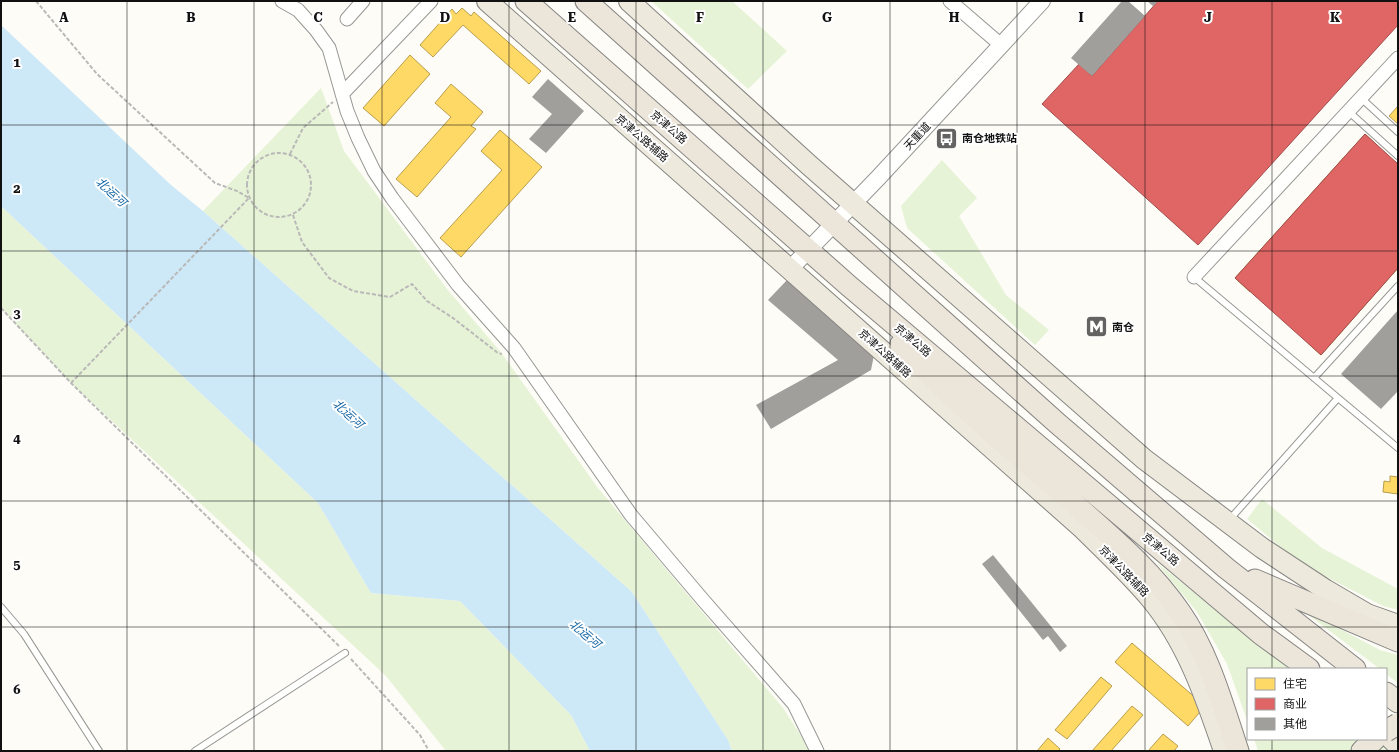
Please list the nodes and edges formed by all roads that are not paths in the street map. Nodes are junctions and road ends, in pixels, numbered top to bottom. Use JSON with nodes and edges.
{"nodes":[{"id":1,"x":282,"y":1,"type":"edge"},
{"id":2,"x":362,"y":1,"type":"edge"},
{"id":3,"x":432,"y":1,"type":"edge"},
{"id":4,"x":487,"y":1,"type":"edge"},
{"id":5,"x":526,"y":1,"type":"edge"},
{"id":6,"x":586,"y":1,"type":"edge"},
{"id":7,"x":629,"y":1,"type":"edge"},
{"id":8,"x":950,"y":1,"type":"edge"},
{"id":9,"x":1042,"y":1,"type":"edge"},
{"id":10,"x":346,"y":19,"type":"dead end"},
{"id":11,"x":1001,"y":45,"type":"junction"},
{"id":12,"x":1398,"y":58,"type":"edge"},
{"id":13,"x":342,"y":94,"type":"junction"},
{"id":14,"x":1360,"y":97,"type":"junction"},
{"id":15,"x":1348,"y":111,"type":"junction"},
{"id":16,"x":1398,"y":132,"type":"edge"},
{"id":17,"x":1398,"y":156,"type":"edge"},
{"id":18,"x":853,"y":204,"type":"junction"},
{"id":19,"x":834,"y":225,"type":"junction"},
{"id":20,"x":809,"y":251,"type":"junction"},
{"id":21,"x":790,"y":269,"type":"junction"},
{"id":22,"x":1194,"y":277,"type":"joint"},
{"id":23,"x":849,"y":286,"type":"junction"},
{"id":24,"x":1398,"y":286,"type":"edge"},
{"id":25,"x":1314,"y":378,"type":"junction"},
{"id":26,"x":1338,"y":398,"type":"junction"},
{"id":27,"x":1398,"y":448,"type":"edge"},
{"id":28,"x":1227,"y":522,"type":"junction"},
{"id":29,"x":1226,"y":568,"type":"junction"},
{"id":30,"x":1,"y":607,"type":"edge"},
{"id":31,"x":1398,"y":625,"type":"edge"},
{"id":32,"x":1398,"y":641,"type":"edge"},
{"id":33,"x":345,"y":653,"type":"road end"},
{"id":34,"x":1308,"y":668,"type":"edge"},
{"id":35,"x":1354,"y":668,"type":"edge"},
{"id":36,"x":1387,"y":694,"type":"edge"},
{"id":37,"x":1398,"y":702,"type":"edge"},
{"id":38,"x":1398,"y":724,"type":"edge"},
{"id":39,"x":1387,"y":725,"type":"edge"},
{"id":40,"x":1387,"y":731,"type":"edge"},
{"id":41,"x":1398,"y":731,"type":"edge"},
{"id":42,"x":1387,"y":733,"type":"edge"},
{"id":43,"x":1373,"y":740,"type":"edge"},
{"id":44,"x":1398,"y":745,"type":"edge"},
{"id":45,"x":99,"y":751,"type":"edge"},
{"id":46,"x":195,"y":751,"type":"edge"},
{"id":47,"x":817,"y":751,"type":"edge"},
{"id":48,"x":1224,"y":751,"type":"edge"},
{"id":49,"x":1238,"y":751,"type":"edge"},
{"id":50,"x":1362,"y":751,"type":"edge"}],
"edges":[{"from":1,"to":13,"type":"street"},
{"from":2,"to":10,"type":"street"},
{"from":3,"to":13,"type":"street"},
{"from":4,"to":21,"type":"main road","name":"京津公路辅路"},
{"from":5,"to":20,"type":"highway","name":"京津公路"},
{"from":6,"to":19,"type":"highway"},
{"from":7,"to":18,"type":"main road"},
{"from":8,"to":11,"type":"street"},
{"from":9,"to":11,"type":"street","name":"天重道"},
{"from":11,"to":18,"type":"street","name":"天重道"},
{"from":12,"to":14,"type":"street"},
{"from":13,"to":47,"type":"street"},
{"from":14,"to":15,"type":"street"},
{"from":14,"to":16,"type":"lane"},
{"from":15,"to":17,"type":"lane"},
{"from":15,"to":22,"type":"street"},
{"from":18,"to":19,"type":"street","name":"天重道"},
{"from":18,"to":28,"type":"main road"},
{"from":19,"to":20,"type":"street","name":"天重道"},
{"from":19,"to":29,"type":"highway"},
{"from":20,"to":21,"type":"street","name":"天重道"},
{"from":20,"to":23,"type":"highway","name":"京津公路"},
{"from":21,"to":48,"type":"main road","name":"京津公路辅路"},
{"from":22,"to":25,"type":"lane"},
{"from":23,"to":34,"type":"highway","name":"京津公路"},
{"from":23,"to":49,"type":"highway"},
{"from":24,"to":25,"type":"lane"},
{"from":25,"to":26,"type":"lane"},
{"from":26,"to":27,"type":"lane"},
{"from":26,"to":28,"type":"lane"},
{"from":28,"to":31,"type":"main road"},
{"from":29,"to":32,"type":"highway"},
{"from":29,"to":35,"type":"highway"},
{"from":30,"to":45,"type":"lane"},
{"from":33,"to":46,"type":"lane"},
{"from":36,"to":37,"type":"highway"},
{"from":38,"to":40,"type":"highway","bridge":true},
{"from":39,"to":41,"type":"highway"},
{"from":42,"to":44,"type":"highway"},
{"from":43,"to":50,"type":"highway"}]}
